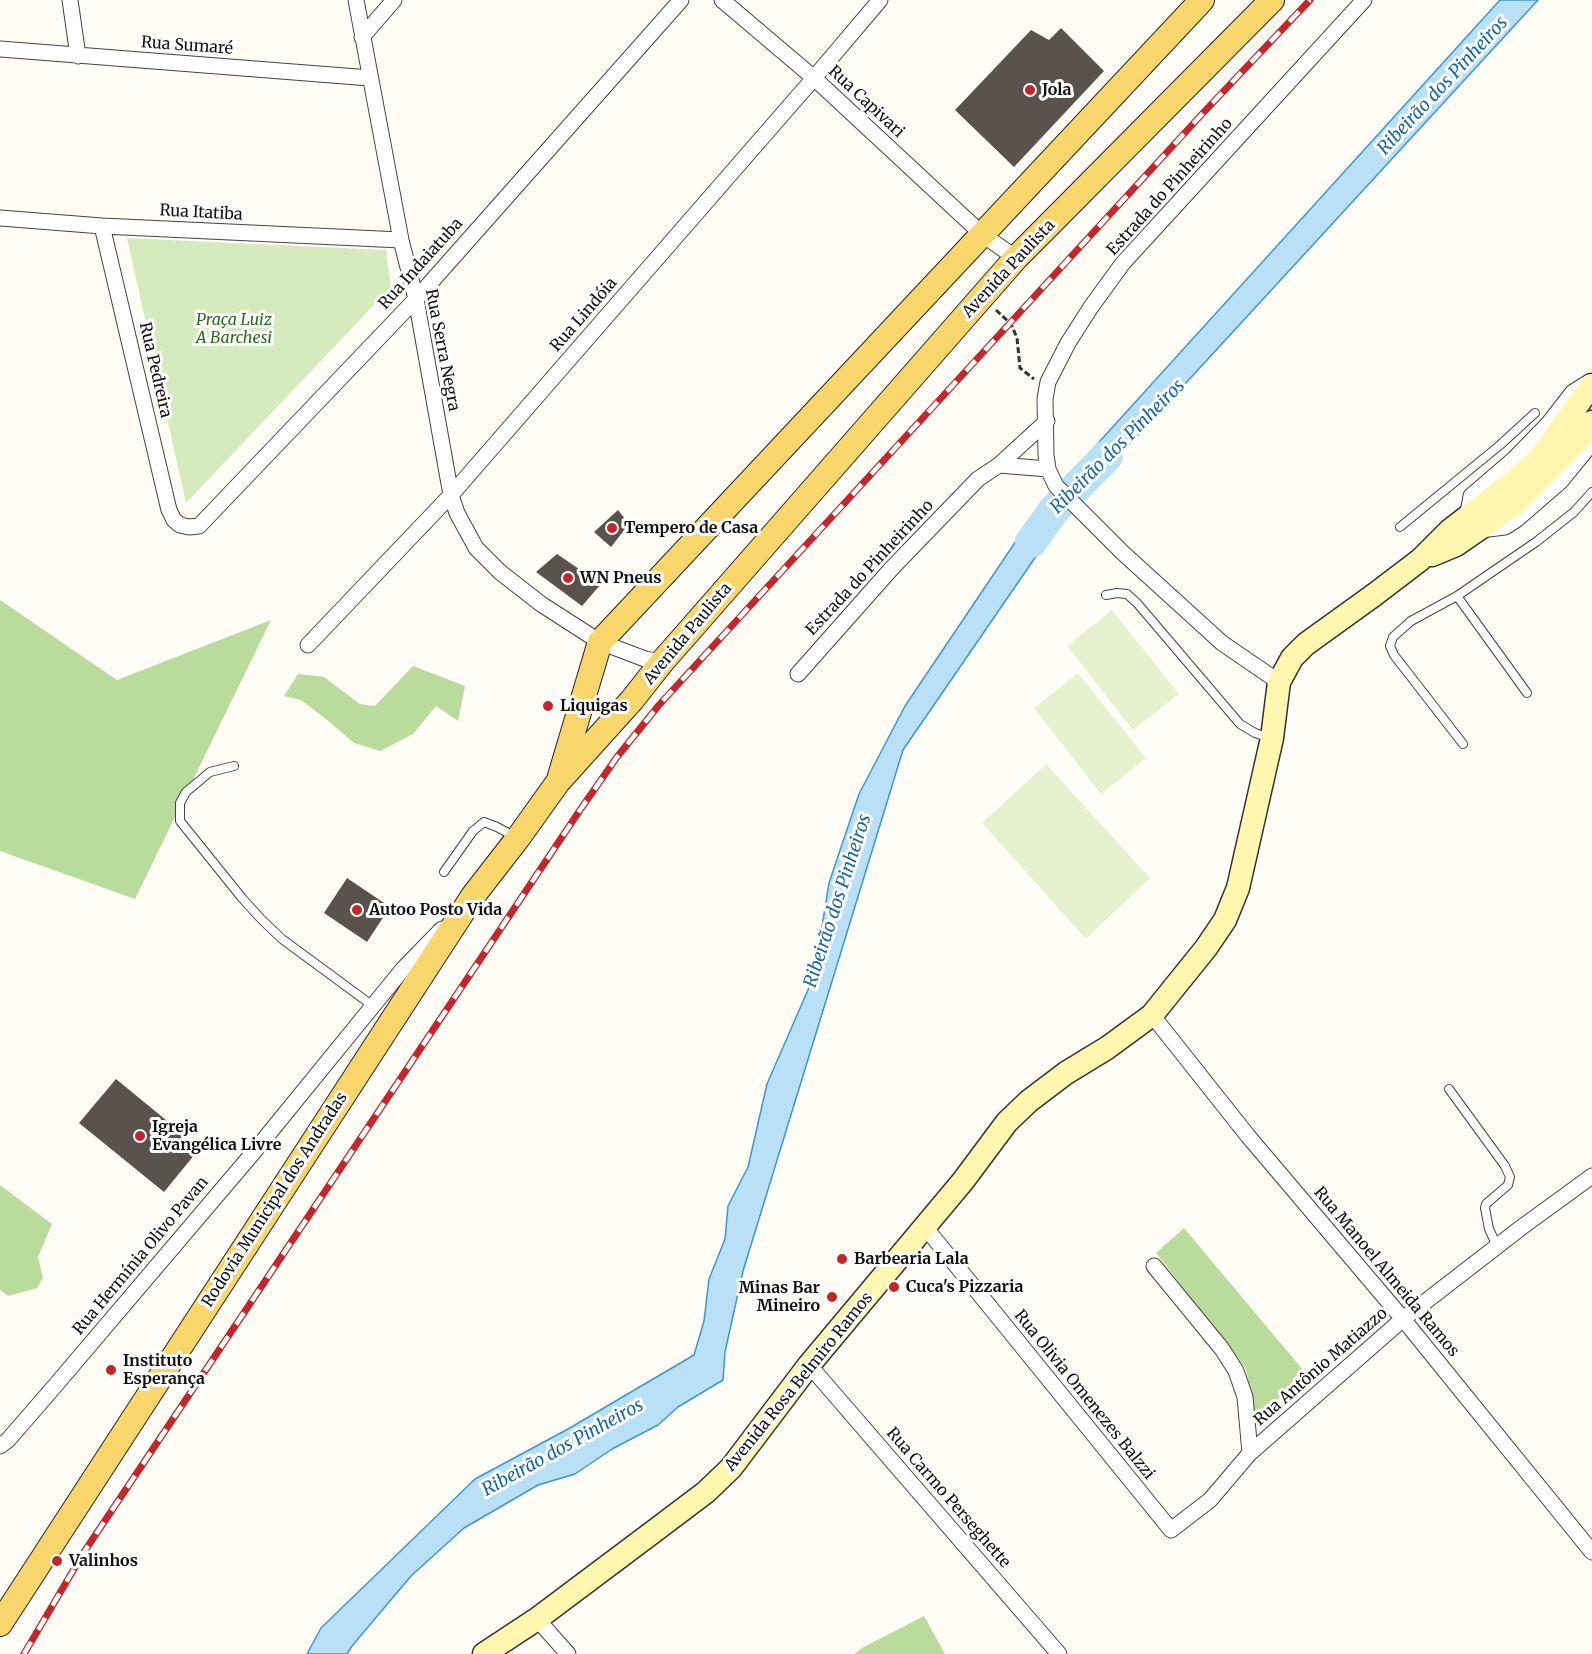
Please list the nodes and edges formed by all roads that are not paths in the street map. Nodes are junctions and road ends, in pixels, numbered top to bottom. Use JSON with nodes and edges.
{"nodes":[{"id":1,"x":70,"y":0,"type":"edge"},
{"id":2,"x":356,"y":0,"type":"edge"},
{"id":3,"x":394,"y":0,"type":"edge"},
{"id":4,"x":681,"y":0,"type":"edge"},
{"id":5,"x":722,"y":0,"type":"edge"},
{"id":6,"x":880,"y":0,"type":"edge"},
{"id":7,"x":1202,"y":0,"type":"edge"},
{"id":8,"x":1272,"y":0,"type":"edge"},
{"id":9,"x":1364,"y":0,"type":"edge"},
{"id":10,"x":362,"y":37,"type":"junction"},
{"id":11,"x":0,"y":49,"type":"edge"},
{"id":12,"x":78,"y":56,"type":"junction"},
{"id":13,"x":370,"y":78,"type":"junction"},
{"id":14,"x":814,"y":78,"type":"junction"},
{"id":15,"x":0,"y":218,"type":"edge"},
{"id":16,"x":102,"y":226,"type":"junction"},
{"id":17,"x":983,"y":235,"type":"junction"},
{"id":18,"x":401,"y":240,"type":"junction"},
{"id":19,"x":1016,"y":258,"type":"junction"},
{"id":20,"x":416,"y":299,"type":"junction"},
{"id":21,"x":1590,"y":387,"type":"edge"},
{"id":22,"x":1535,"y":413,"type":"dead end"},
{"id":23,"x":1047,"y":422,"type":"junction"},
{"id":24,"x":1592,"y":422,"type":"edge"},
{"id":25,"x":1592,"y":443,"type":"edge"},
{"id":26,"x":1545,"y":464,"type":"junction"},
{"id":27,"x":999,"y":465,"type":"junction"},
{"id":28,"x":1048,"y":469,"type":"junction"},
{"id":29,"x":1592,"y":492,"type":"edge"},
{"id":30,"x":451,"y":495,"type":"junction"},
{"id":31,"x":174,"y":520,"type":"joint"},
{"id":32,"x":1481,"y":523,"type":"junction"},
{"id":33,"x":1400,"y":527,"type":"dead end"},
{"id":34,"x":1106,"y":595,"type":"dead end"},
{"id":35,"x":1457,"y":596,"type":"junction"},
{"id":36,"x":600,"y":642,"type":"junction"},
{"id":37,"x":308,"y":645,"type":"dead end"},
{"id":38,"x":662,"y":662,"type":"junction"},
{"id":39,"x":798,"y":674,"type":"dead end"},
{"id":40,"x":1279,"y":682,"type":"junction"},
{"id":41,"x":1527,"y":693,"type":"dead end"},
{"id":42,"x":1272,"y":738,"type":"junction"},
{"id":43,"x":1463,"y":744,"type":"dead end"},
{"id":44,"x":234,"y":766,"type":"dead end"},
{"id":45,"x":558,"y":782,"type":"junction"},
{"id":46,"x":518,"y":838,"type":"junction"},
{"id":47,"x":444,"y":872,"type":"dead end"},
{"id":48,"x":473,"y":896,"type":"junction"},
{"id":49,"x":373,"y":1006,"type":"junction"},
{"id":50,"x":1152,"y":1016,"type":"junction"},
{"id":51,"x":1449,"y":1089,"type":"dead end"},
{"id":52,"x":1592,"y":1176,"type":"edge"},
{"id":53,"x":925,"y":1227,"type":"junction"},
{"id":54,"x":1497,"y":1246,"type":"junction"},
{"id":55,"x":1154,"y":1266,"type":"dead end"},
{"id":56,"x":1403,"y":1320,"type":"junction"},
{"id":57,"x":809,"y":1365,"type":"junction"},
{"id":58,"x":3,"y":1439,"type":"edge"},
{"id":59,"x":1250,"y":1452,"type":"junction"},
{"id":60,"x":1171,"y":1530,"type":"joint"},
{"id":61,"x":1592,"y":1552,"type":"edge"},
{"id":62,"x":537,"y":1619,"type":"junction"},
{"id":63,"x":0,"y":1624,"type":"edge"},
{"id":64,"x":484,"y":1654,"type":"edge"},
{"id":65,"x":568,"y":1654,"type":"edge"},
{"id":66,"x":1059,"y":1654,"type":"edge"}],
"edges":[{"from":1,"to":12,"type":"street"},
{"from":2,"to":10,"type":"street","name":"Rua Serra Negra"},
{"from":3,"to":10,"type":"street"},
{"from":4,"to":20,"type":"street","name":"Rua Indaiatuba"},
{"from":5,"to":14,"type":"street","name":"Rua Capivari"},
{"from":6,"to":14,"type":"street","name":"Rua Lindóia"},
{"from":7,"to":17,"type":"main road"},
{"from":8,"to":19,"type":"main road","name":"Avenida Paulista"},
{"from":9,"to":23,"type":"street","name":"Estrada do Pinheirinho"},
{"from":10,"to":13,"type":"street","name":"Rua Serra Negra"},
{"from":11,"to":12,"type":"street","name":"Rua Sumaré"},
{"from":12,"to":13,"type":"street","name":"Rua Sumaré"},
{"from":13,"to":18,"type":"street","name":"Rua Serra Negra"},
{"from":14,"to":17,"type":"street","name":"Rua Capivari"},
{"from":14,"to":30,"type":"street","name":"Rua Lindóia"},
{"from":15,"to":16,"type":"street","name":"Rua Itatiba"},
{"from":16,"to":18,"type":"street","name":"Rua Itatiba"},
{"from":16,"to":31,"type":"street","name":"Rua Pedreira"},
{"from":17,"to":19,"type":"street","name":"Rua Capivari"},
{"from":17,"to":36,"type":"main road"},
{"from":18,"to":20,"type":"street","name":"Rua Serra Negra"},
{"from":19,"to":38,"type":"main road","name":"Avenida Paulista"},
{"from":20,"to":30,"type":"street","name":"Rua Serra Negra"},
{"from":20,"to":31,"type":"street","name":"Rua Indaiatuba"},
{"from":21,"to":26,"type":"main road"},
{"from":21,"to":32,"type":"street"},
{"from":22,"to":33,"type":"lane"},
{"from":23,"to":27,"type":"street","name":"Estrada do Pinheirinho"},
{"from":23,"to":28,"type":"street","name":"Estrada do Pinheirinho"},
{"from":24,"to":26,"type":"main road","name":"Avenida Rosa Belmiro Ramos"},
{"from":25,"to":32,"type":"street"},
{"from":26,"to":32,"type":"main road","name":"Avenida Rosa Belmiro Ramos"},
{"from":27,"to":28,"type":"street"},
{"from":27,"to":39,"type":"street","name":"Estrada do Pinheirinho"},
{"from":28,"to":40,"type":"street","name":"Estrada do Pinheirinho"},
{"from":29,"to":35,"type":"lane"},
{"from":30,"to":36,"type":"street","name":"Rua Serra Negra"},
{"from":30,"to":37,"type":"street","name":"Rua Lindóia"},
{"from":32,"to":40,"type":"main road","name":"Avenida Rosa Belmiro Ramos"},
{"from":34,"to":42,"type":"lane"},
{"from":35,"to":41,"type":"lane"},
{"from":35,"to":43,"type":"lane"},
{"from":36,"to":38,"type":"street","name":"Rua Serra Negra"},
{"from":36,"to":45,"type":"main road"},
{"from":38,"to":45,"type":"main road","name":"Avenida Paulista"},
{"from":40,"to":42,"type":"main road","name":"Avenida Rosa Belmiro Ramos"},
{"from":42,"to":50,"type":"main road","name":"Avenida Rosa Belmiro Ramos"},
{"from":44,"to":49,"type":"lane"},
{"from":45,"to":46,"type":"main road","name":"Rodovia Municipal dos Andradas"},
{"from":46,"to":47,"type":"lane"},
{"from":46,"to":48,"type":"main road","name":"Rodovia Municipal dos Andradas"},
{"from":48,"to":49,"type":"street","name":"Rua Hermínia Olivo Pavan"},
{"from":48,"to":63,"type":"main road","name":"Rodovia Municipal dos Andradas"},
{"from":49,"to":58,"type":"street","name":"Rua Hermínia Olivo Pavan"},
{"from":50,"to":53,"type":"main road","name":"Avenida Rosa Belmiro Ramos"},
{"from":50,"to":56,"type":"street","name":"Rua Manoel Almeida Ramos"},
{"from":51,"to":54,"type":"lane"},
{"from":52,"to":54,"type":"street","name":"Rua Antônio Matiazzo"},
{"from":53,"to":57,"type":"main road","name":"Avenida Rosa Belmiro Ramos"},
{"from":53,"to":60,"type":"street","name":"Rua Olivia Omenezes Balzzi"},
{"from":54,"to":56,"type":"street","name":"Rua Antônio Matiazzo"},
{"from":55,"to":59,"type":"street"},
{"from":56,"to":59,"type":"street","name":"Rua Antônio Matiazzo"},
{"from":56,"to":61,"type":"street","name":"Rua Manoel Almeida Ramos"},
{"from":57,"to":62,"type":"main road","name":"Avenida Rosa Belmiro Ramos"},
{"from":57,"to":66,"type":"street","name":"Rua Carmo Perseghette"},
{"from":59,"to":60,"type":"street","name":"Rua Antônio Matiazzo"},
{"from":62,"to":64,"type":"main road","name":"Avenida Rosa Belmiro Ramos"},
{"from":62,"to":65,"type":"street"}]}
